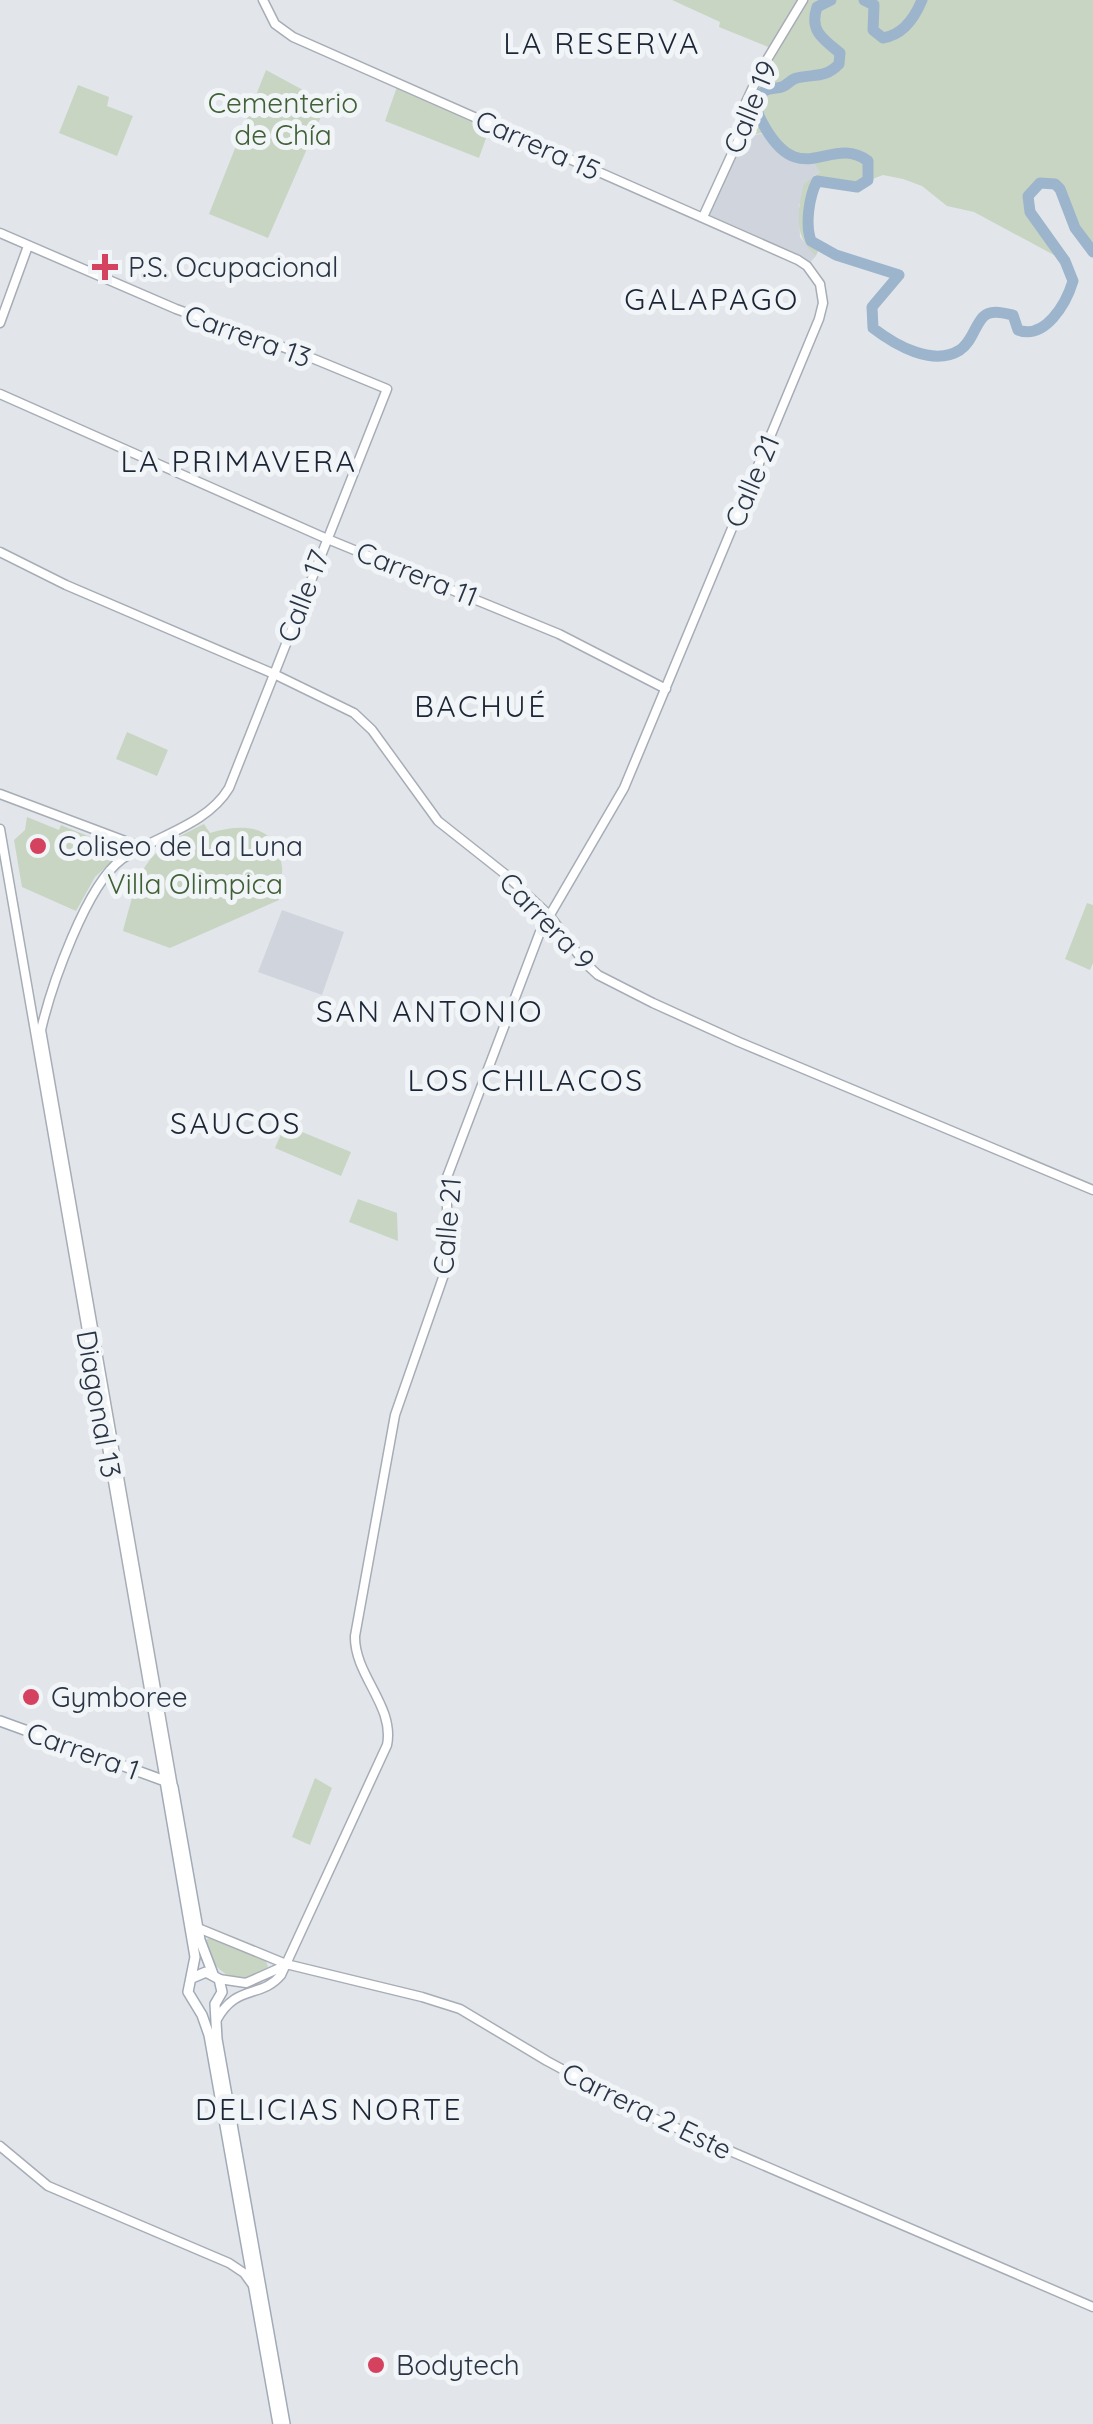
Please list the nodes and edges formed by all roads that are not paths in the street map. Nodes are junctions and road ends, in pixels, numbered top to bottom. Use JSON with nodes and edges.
{"nodes":[{"id":1,"x":263,"y":0,"type":"edge"},
{"id":2,"x":803,"y":0,"type":"edge"},
{"id":3,"x":703,"y":217,"type":"junction"},
{"id":4,"x":0,"y":233,"type":"edge"},
{"id":5,"x":28,"y":246,"type":"junction"},
{"id":6,"x":820,"y":284,"type":"joint"},
{"id":7,"x":1,"y":318,"type":"edge"},
{"id":8,"x":387,"y":390,"type":"joint"},
{"id":9,"x":0,"y":394,"type":"edge"},
{"id":10,"x":326,"y":538,"type":"junction"},
{"id":11,"x":0,"y":552,"type":"edge"},
{"id":12,"x":274,"y":674,"type":"junction"},
{"id":13,"x":666,"y":689,"type":"junction"},
{"id":14,"x":0,"y":796,"type":"edge"},
{"id":15,"x":219,"y":802,"type":"joint"},
{"id":16,"x":0,"y":829,"type":"edge"},
{"id":17,"x":144,"y":846,"type":"junction"},
{"id":18,"x":124,"y":858,"type":"junction"},
{"id":19,"x":550,"y":916,"type":"junction"},
{"id":20,"x":25,"y":980,"type":"junction"},
{"id":21,"x":49,"y":1006,"type":"junction"},
{"id":22,"x":1093,"y":1190,"type":"edge"},
{"id":23,"x":0,"y":1721,"type":"edge"},
{"id":24,"x":169,"y":1784,"type":"junction"},
{"id":25,"x":198,"y":1928,"type":"junction"},
{"id":26,"x":264,"y":1956,"type":"junction"},
{"id":27,"x":286,"y":1964,"type":"junction"},
{"id":28,"x":216,"y":1976,"type":"junction"},
{"id":29,"x":192,"y":1978,"type":"junction"},
{"id":30,"x":263,"y":1978,"type":"junction"},
{"id":31,"x":196,"y":2004,"type":"junction"},
{"id":32,"x":215,"y":2004,"type":"junction"},
{"id":33,"x":216,"y":2022,"type":"junction"},
{"id":34,"x":0,"y":2146,"type":"edge"},
{"id":35,"x":244,"y":2240,"type":"junction"},
{"id":36,"x":222,"y":2260,"type":"junction"},
{"id":37,"x":254,"y":2288,"type":"junction"},
{"id":38,"x":1093,"y":2307,"type":"edge"},
{"id":39,"x":281,"y":2424,"type":"edge"}],
"edges":[{"from":1,"to":3,"type":"street","name":"Carrera 15"},
{"from":2,"to":3,"type":"street","name":"Calle 19"},
{"from":3,"to":6,"type":"street","name":"Carrera 15"},
{"from":4,"to":5,"type":"street","name":"Carrera 13"},
{"from":5,"to":7,"type":"street"},
{"from":5,"to":8,"type":"street","name":"Carrera 13"},
{"from":6,"to":13,"type":"street","name":"Calle 21"},
{"from":8,"to":10,"type":"street","name":"Calle 17"},
{"from":9,"to":10,"type":"street","name":"Carrera 11"},
{"from":10,"to":12,"type":"street","name":"Calle 17"},
{"from":10,"to":13,"type":"street","name":"Carrera 11"},
{"from":11,"to":12,"type":"street","name":"Carrera 9"},
{"from":12,"to":15,"type":"street","name":"Calle 17"},
{"from":12,"to":19,"type":"street","name":"Carrera 9"},
{"from":13,"to":19,"type":"street","name":"Calle 21"},
{"from":14,"to":17,"type":"street"},
{"from":14,"to":18,"type":"street"},
{"from":15,"to":17,"type":"street","name":"Diagonal 13"},
{"from":16,"to":20,"type":"street","name":"Diagonal 13"},
{"from":17,"to":18,"type":"street","name":"Diagonal 13"},
{"from":18,"to":21,"type":"street","name":"Diagonal 13"},
{"from":19,"to":22,"type":"street","name":"Carrera 9"},
{"from":19,"to":27,"type":"street","name":"Calle 21"},
{"from":20,"to":21,"type":"street"},
{"from":20,"to":24,"type":"street","name":"Diagonal 13"},
{"from":21,"to":24,"type":"street","name":"Diagonal 13"},
{"from":23,"to":24,"type":"main road","name":"Carrera 1"},
{"from":24,"to":25,"type":"main road","name":"Diagonal 13"},
{"from":24,"to":29,"type":"main road","name":"Diagonal 13"},
{"from":25,"to":26,"type":"street","name":"Carrera 2 Este"},
{"from":25,"to":28,"type":"main road","name":"Diagonal 13"},
{"from":26,"to":27,"type":"street","name":"Carrera 2 Este"},
{"from":26,"to":30,"type":"street"},
{"from":27,"to":30,"type":"street"},
{"from":27,"to":33,"type":"street","name":"Calle 21"},
{"from":27,"to":38,"type":"street","name":"Carrera 2 Este"},
{"from":28,"to":29,"type":"main road"},
{"from":28,"to":30,"type":"street"},
{"from":28,"to":32,"type":"main road"},
{"from":29,"to":31,"type":"main road"},
{"from":31,"to":32,"type":"main road"},
{"from":31,"to":35,"type":"main road"},
{"from":32,"to":33,"type":"main road"},
{"from":33,"to":39,"type":"main road"},
{"from":34,"to":36,"type":"street"},
{"from":35,"to":36,"type":"street"},
{"from":35,"to":37,"type":"main road"},
{"from":36,"to":37,"type":"street"},
{"from":37,"to":39,"type":"main road"}]}
